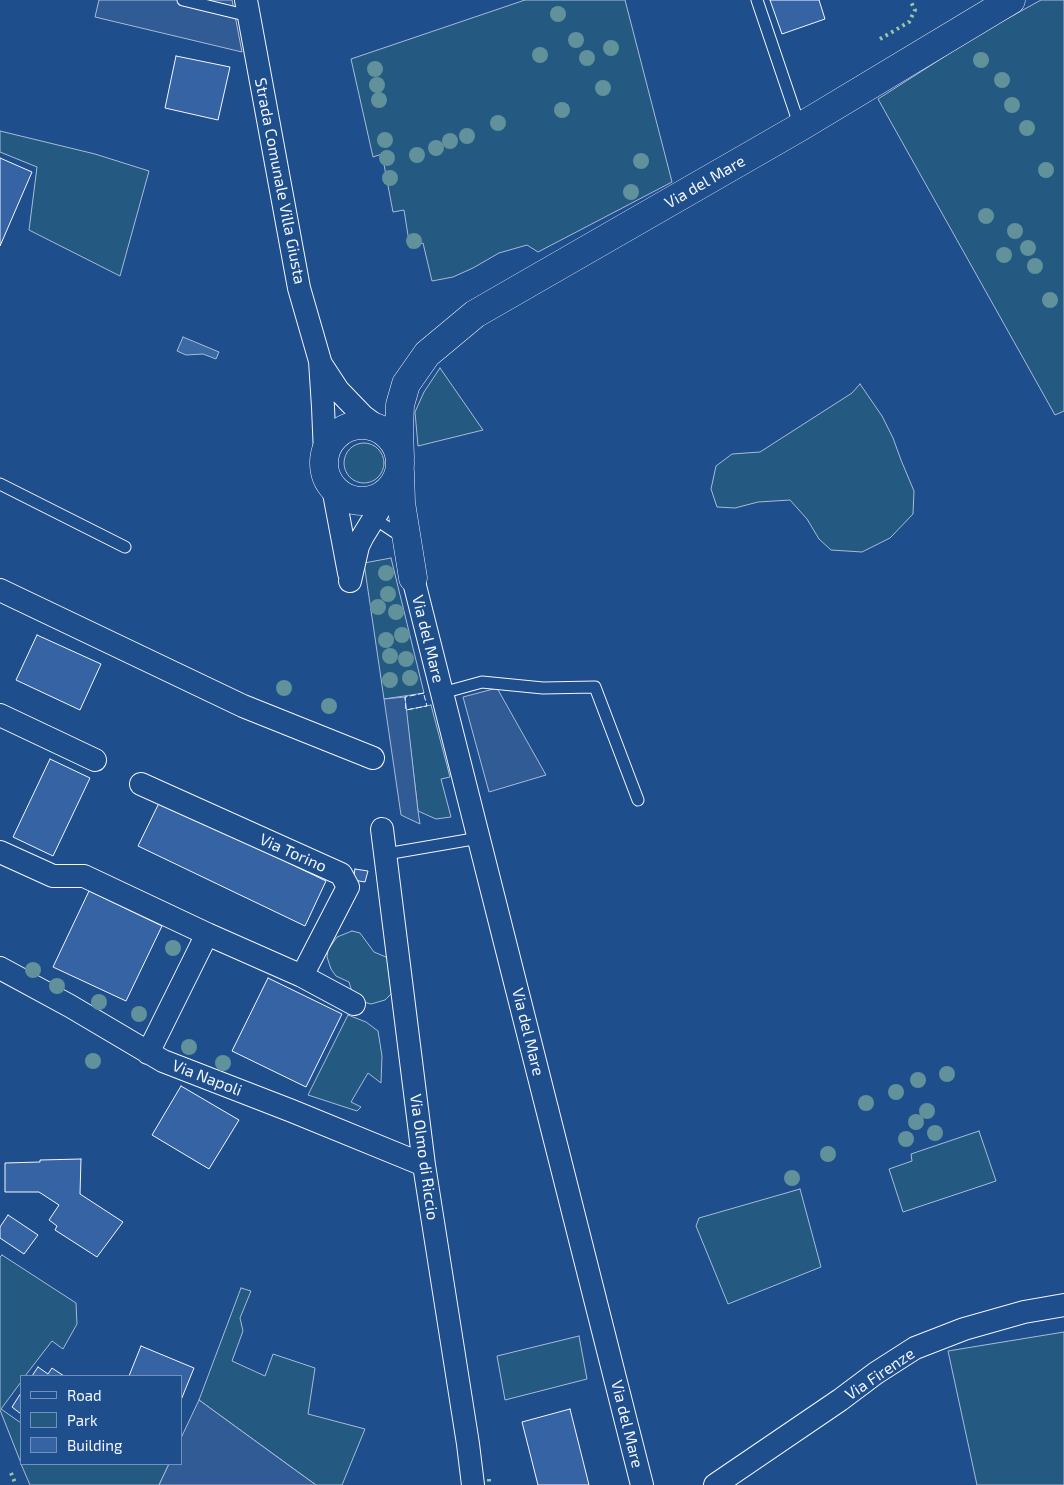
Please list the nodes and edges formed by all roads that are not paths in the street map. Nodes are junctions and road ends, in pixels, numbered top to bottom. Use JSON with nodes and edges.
{"nodes":[{"id":1,"x":183,"y":0,"type":"edge"},
{"id":2,"x":757,"y":0,"type":"edge"},
{"id":3,"x":1010,"y":0,"type":"edge"},
{"id":4,"x":248,"y":8,"type":"edge"},
{"id":5,"x":800,"y":127,"type":"junction"},
{"id":6,"x":320,"y":361,"type":"junction"},
{"id":7,"x":411,"y":376,"type":"junction"},
{"id":8,"x":373,"y":423,"type":"junction"},
{"id":9,"x":325,"y":454,"type":"junction"},
{"id":10,"x":398,"y":471,"type":"junction"},
{"id":11,"x":0,"y":484,"type":"edge"},
{"id":12,"x":333,"y":488,"type":"junction"},
{"id":13,"x":125,"y":548,"type":"dead end"},
{"id":14,"x":413,"y":578,"type":"joint"},
{"id":15,"x":0,"y":590,"type":"edge"},
{"id":16,"x":442,"y":693,"type":"junction"},
{"id":17,"x":0,"y":715,"type":"edge"},
{"id":18,"x":373,"y":758,"type":"dead end"},
{"id":19,"x":95,"y":760,"type":"dead end"},
{"id":20,"x":141,"y":784,"type":"dead end"},
{"id":21,"x":638,"y":800,"type":"dead end"},
{"id":22,"x":382,"y":829,"type":"dead end"},
{"id":23,"x":479,"y":838,"type":"junction"},
{"id":24,"x":0,"y":852,"type":"edge"},
{"id":25,"x":386,"y":854,"type":"junction"},
{"id":26,"x":207,"y":934,"type":"junction"},
{"id":27,"x":0,"y":968,"type":"edge"},
{"id":28,"x":302,"y":976,"type":"junction"},
{"id":29,"x":354,"y":1004,"type":"dead end"},
{"id":30,"x":148,"y":1053,"type":"junction"},
{"id":31,"x":424,"y":1166,"type":"junction"},
{"id":32,"x":1064,"y":1305,"type":"edge"},
{"id":33,"x":472,"y":1485,"type":"edge"},
{"id":34,"x":642,"y":1485,"type":"edge"},
{"id":35,"x":715,"y":1485,"type":"edge"}],
"edges":[{"from":1,"to":4,"type":"lane"},
{"from":2,"to":5,"type":"lane"},
{"from":3,"to":5,"type":"street","name":"Via del Mare"},
{"from":4,"to":6,"type":"street","name":"Strada Comunale Villa Giusta"},
{"from":5,"to":7,"type":"street","name":"Via del Mare"},
{"from":6,"to":8,"type":"street"},
{"from":6,"to":9,"type":"street"},
{"from":7,"to":8,"type":"street"},
{"from":7,"to":10,"type":"street"},
{"from":8,"to":9,"type":"street"},
{"from":8,"to":10,"type":"street"},
{"from":9,"to":12,"type":"street"},
{"from":10,"to":12,"type":"street"},
{"from":10,"to":12,"type":"street"},
{"from":10,"to":14,"type":"street"},
{"from":11,"to":13,"type":"lane"},
{"from":14,"to":16,"type":"street","name":"Via del Mare"},
{"from":15,"to":18,"type":"street"},
{"from":16,"to":21,"type":"lane"},
{"from":16,"to":23,"type":"street","name":"Via del Mare"},
{"from":17,"to":19,"type":"street"},
{"from":20,"to":28,"type":"street","name":"Via Torino"},
{"from":22,"to":25,"type":"street","name":"Via Olmo di Riccio"},
{"from":23,"to":25,"type":"lane"},
{"from":23,"to":34,"type":"street","name":"Via del Mare"},
{"from":24,"to":26,"type":"street"},
{"from":25,"to":31,"type":"street","name":"Via Olmo di Riccio"},
{"from":26,"to":28,"type":"street"},
{"from":26,"to":30,"type":"street"},
{"from":27,"to":30,"type":"street","name":"Via Napoli"},
{"from":28,"to":29,"type":"street"},
{"from":30,"to":31,"type":"street","name":"Via Napoli"},
{"from":31,"to":33,"type":"street","name":"Via Olmo di Riccio"},
{"from":32,"to":35,"type":"street","name":"Via Firenze"}]}
